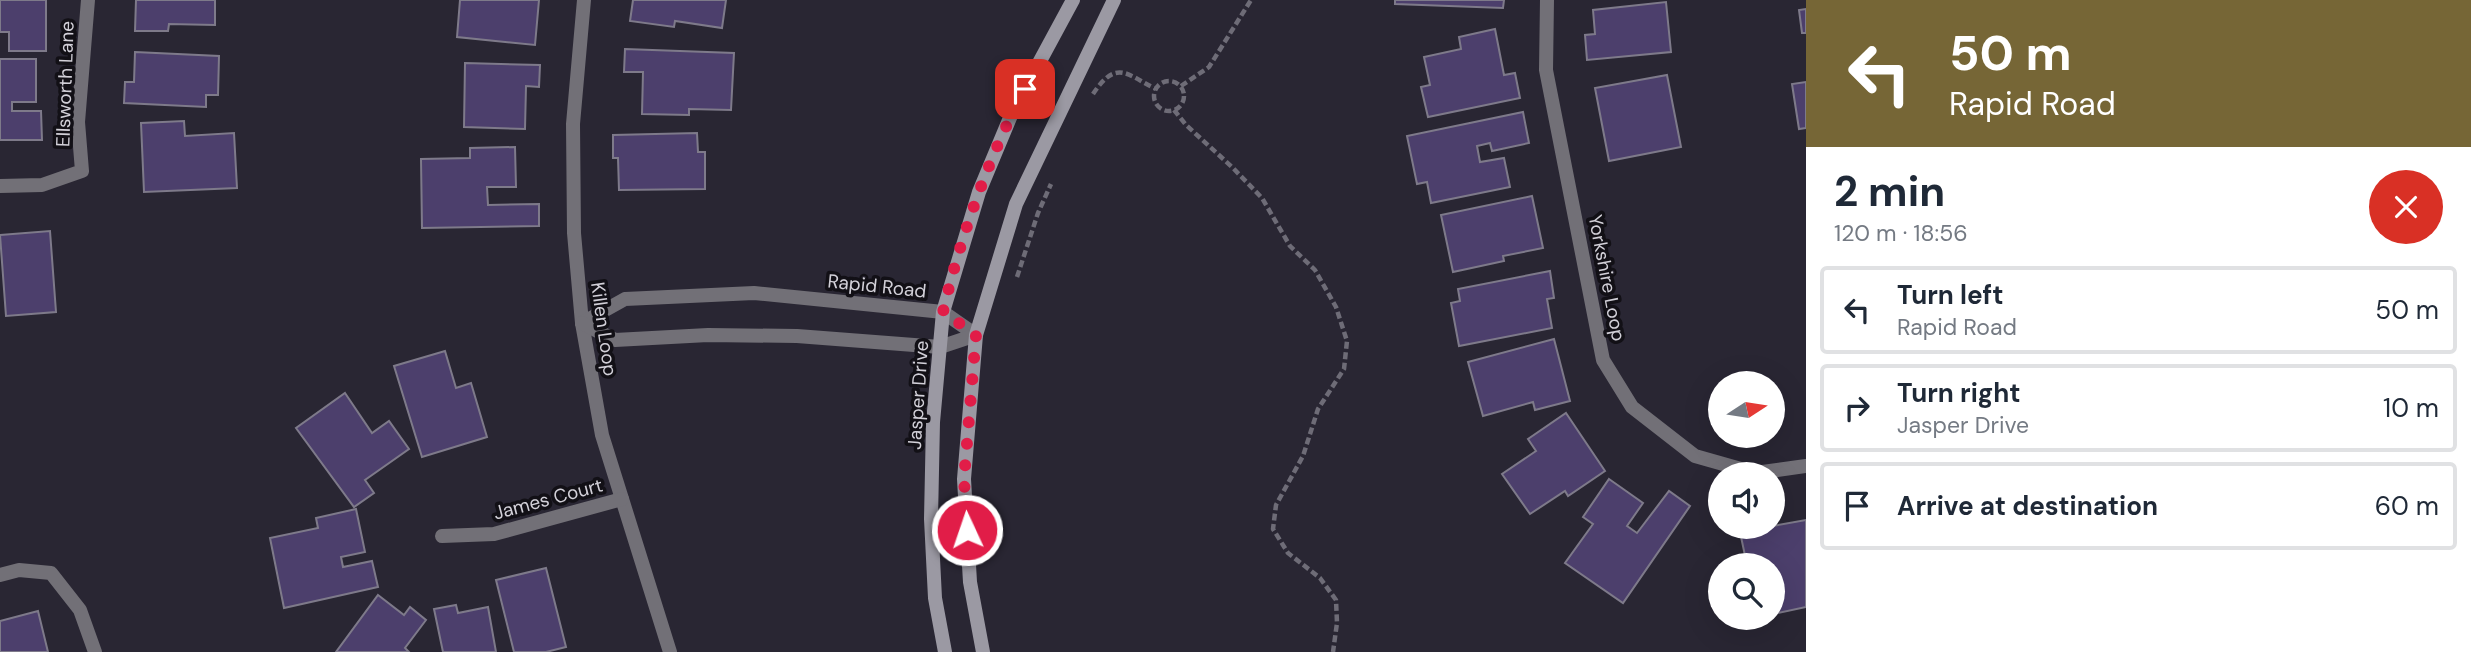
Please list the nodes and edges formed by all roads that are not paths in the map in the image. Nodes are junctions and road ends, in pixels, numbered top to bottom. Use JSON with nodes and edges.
{"nodes":[{"id":1,"x":89,"y":0,"type":"edge"},
{"id":2,"x":584,"y":0,"type":"edge"},
{"id":3,"x":1073,"y":0,"type":"edge"},
{"id":4,"x":1114,"y":0,"type":"edge"},
{"id":5,"x":1546,"y":0,"type":"edge"},
{"id":6,"x":0,"y":186,"type":"edge"},
{"id":7,"x":943,"y":312,"type":"junction"},
{"id":8,"x":582,"y":323,"type":"junction"},
{"id":9,"x":976,"y":335,"type":"junction"},
{"id":10,"x":940,"y":348,"type":"junction"},
{"id":11,"x":1806,"y":466,"type":"edge"},
{"id":12,"x":622,"y":499,"type":"junction"},
{"id":13,"x":442,"y":536,"type":"dead end"},
{"id":14,"x":0,"y":575,"type":"edge"},
{"id":15,"x":95,"y":652,"type":"edge"},
{"id":16,"x":670,"y":652,"type":"edge"},
{"id":17,"x":945,"y":652,"type":"edge"},
{"id":18,"x":983,"y":652,"type":"edge"}],
"edges":[{"from":1,"to":6,"type":"street","name":"Ellsworth Lane"},
{"from":2,"to":8,"type":"street","name":"Killen Loop"},
{"from":3,"to":7,"type":"street","name":"Jasper Drive"},
{"from":4,"to":9,"type":"street"},
{"from":5,"to":11,"type":"street","name":"Yorkshire Loop"},
{"from":7,"to":8,"type":"street","name":"Rapid Road"},
{"from":7,"to":9,"type":"street","name":"Rapid Road"},
{"from":7,"to":10,"type":"street","name":"Jasper Drive"},
{"from":8,"to":10,"type":"street"},
{"from":8,"to":12,"type":"street","name":"Killen Loop"},
{"from":9,"to":10,"type":"street"},
{"from":9,"to":18,"type":"street"},
{"from":10,"to":17,"type":"street","name":"Jasper Drive"},
{"from":12,"to":13,"type":"street","name":"James Court"},
{"from":12,"to":16,"type":"street","name":"Killen Loop"},
{"from":14,"to":15,"type":"street"}]}
